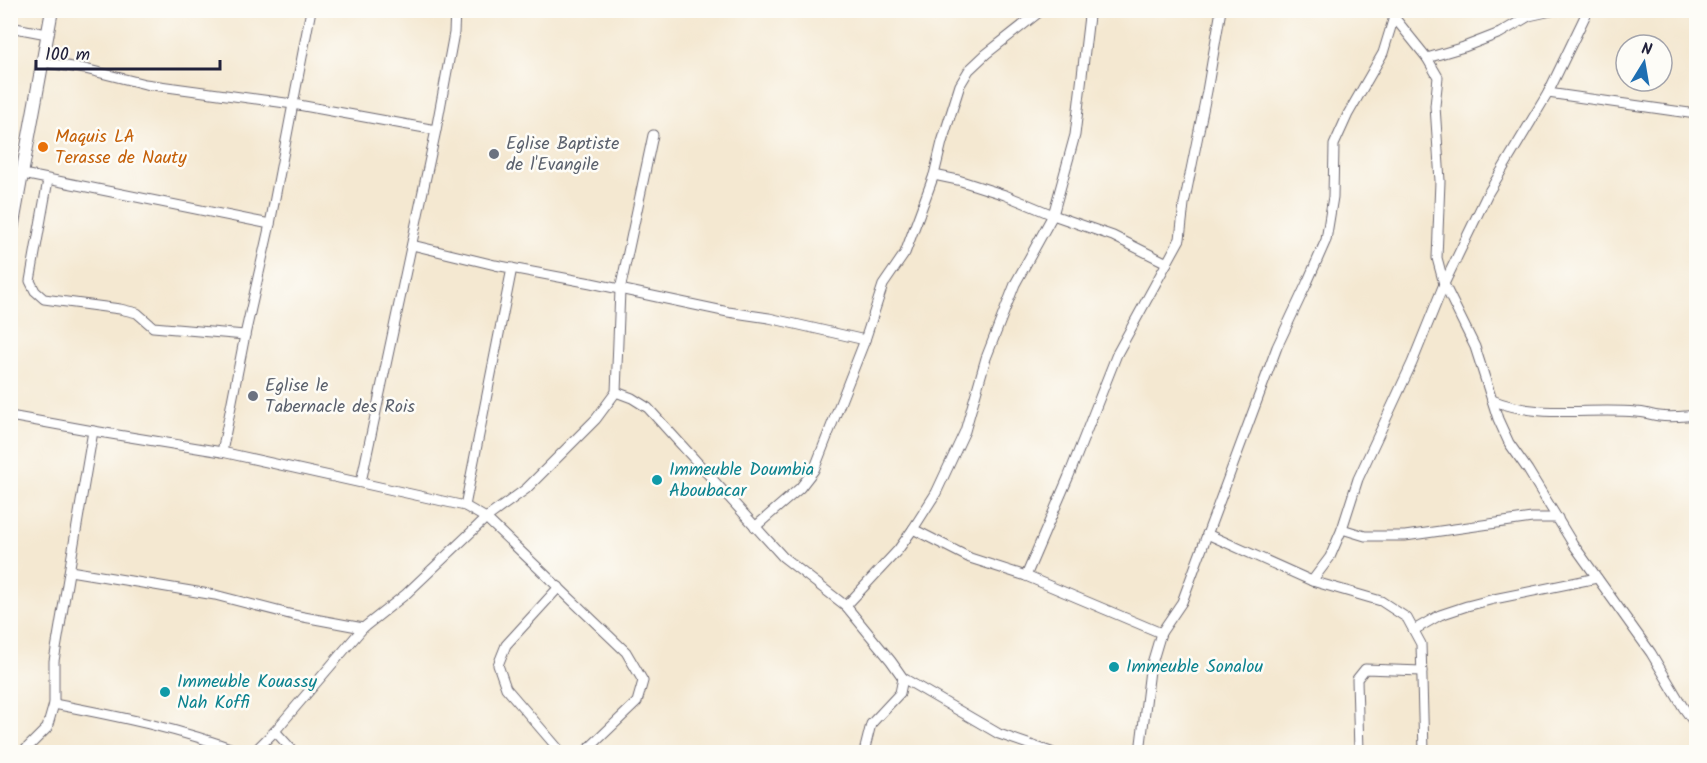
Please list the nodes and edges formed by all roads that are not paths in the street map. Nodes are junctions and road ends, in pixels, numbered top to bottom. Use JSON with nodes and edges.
{"nodes":[{"id":1,"x":52,"y":10,"type":"edge"},
{"id":2,"x":311,"y":10,"type":"edge"},
{"id":3,"x":1042,"y":10,"type":"edge"},
{"id":4,"x":1091,"y":10,"type":"edge"},
{"id":5,"x":1221,"y":10,"type":"edge"},
{"id":6,"x":1556,"y":10,"type":"edge"},
{"id":7,"x":1588,"y":10,"type":"edge"},
{"id":8,"x":453,"y":11,"type":"edge"},
{"id":9,"x":1393,"y":14,"type":"edge"},
{"id":10,"x":10,"y":27,"type":"edge"},
{"id":11,"x":47,"y":34,"type":"junction"},
{"id":12,"x":1427,"y":58,"type":"junction"},
{"id":13,"x":42,"y":62,"type":"junction"},
{"id":14,"x":1548,"y":93,"type":"junction"},
{"id":15,"x":293,"y":104,"type":"junction"},
{"id":16,"x":1696,"y":114,"type":"edge"},
{"id":17,"x":436,"y":130,"type":"junction"},
{"id":18,"x":653,"y":135,"type":"dead end"},
{"id":19,"x":23,"y":174,"type":"junction"},
{"id":20,"x":934,"y":175,"type":"junction"},
{"id":21,"x":48,"y":180,"type":"junction"},
{"id":22,"x":1053,"y":215,"type":"junction"},
{"id":23,"x":270,"y":224,"type":"junction"},
{"id":24,"x":10,"y":240,"type":"edge"},
{"id":25,"x":412,"y":245,"type":"junction"},
{"id":26,"x":1167,"y":262,"type":"junction"},
{"id":27,"x":512,"y":268,"type":"junction"},
{"id":28,"x":1444,"y":284,"type":"junction"},
{"id":29,"x":620,"y":290,"type":"junction"},
{"id":30,"x":245,"y":335,"type":"junction"},
{"id":31,"x":865,"y":340,"type":"junction"},
{"id":32,"x":616,"y":392,"type":"junction"},
{"id":33,"x":1492,"y":400,"type":"junction"},
{"id":34,"x":1696,"y":414,"type":"edge"},
{"id":35,"x":10,"y":416,"type":"edge"},
{"id":36,"x":93,"y":431,"type":"junction"},
{"id":37,"x":222,"y":452,"type":"junction"},
{"id":38,"x":360,"y":482,"type":"junction"},
{"id":39,"x":465,"y":506,"type":"junction"},
{"id":40,"x":486,"y":518,"type":"junction"},
{"id":41,"x":1558,"y":518,"type":"junction"},
{"id":42,"x":755,"y":527,"type":"junction"},
{"id":43,"x":913,"y":529,"type":"junction"},
{"id":44,"x":1342,"y":529,"type":"junction"},
{"id":45,"x":1207,"y":534,"type":"junction"},
{"id":46,"x":70,"y":571,"type":"junction"},
{"id":47,"x":1026,"y":576,"type":"junction"},
{"id":48,"x":1597,"y":578,"type":"junction"},
{"id":49,"x":1312,"y":581,"type":"junction"},
{"id":50,"x":559,"y":587,"type":"junction"},
{"id":51,"x":846,"y":606,"type":"junction"},
{"id":52,"x":363,"y":628,"type":"junction"},
{"id":53,"x":1414,"y":630,"type":"junction"},
{"id":54,"x":1161,"y":633,"type":"junction"},
{"id":55,"x":1422,"y":671,"type":"junction"},
{"id":56,"x":903,"y":678,"type":"junction"},
{"id":57,"x":54,"y":704,"type":"junction"},
{"id":58,"x":1696,"y":725,"type":"edge"},
{"id":59,"x":275,"y":731,"type":"junction"},
{"id":60,"x":23,"y":753,"type":"edge"},
{"id":61,"x":241,"y":753,"type":"edge"},
{"id":62,"x":254,"y":753,"type":"edge"},
{"id":63,"x":294,"y":753,"type":"edge"},
{"id":64,"x":561,"y":753,"type":"edge"},
{"id":65,"x":585,"y":753,"type":"edge"},
{"id":66,"x":864,"y":753,"type":"edge"},
{"id":67,"x":1051,"y":753,"type":"edge"},
{"id":68,"x":1140,"y":753,"type":"edge"},
{"id":69,"x":1359,"y":753,"type":"edge"},
{"id":70,"x":1424,"y":753,"type":"edge"}],
"edges":[{"from":1,"to":11,"type":"street"},
{"from":2,"to":15,"type":"street"},
{"from":3,"to":20,"type":"street"},
{"from":4,"to":22,"type":"street"},
{"from":5,"to":26,"type":"street"},
{"from":6,"to":12,"type":"street"},
{"from":7,"to":14,"type":"street"},
{"from":8,"to":17,"type":"street"},
{"from":9,"to":12,"type":"street"},
{"from":9,"to":45,"type":"street"},
{"from":10,"to":11,"type":"street"},
{"from":11,"to":13,"type":"street"},
{"from":12,"to":28,"type":"street"},
{"from":13,"to":15,"type":"street"},
{"from":13,"to":19,"type":"street"},
{"from":14,"to":16,"type":"street"},
{"from":14,"to":28,"type":"street"},
{"from":15,"to":17,"type":"street"},
{"from":15,"to":23,"type":"street"},
{"from":17,"to":25,"type":"street"},
{"from":18,"to":29,"type":"street"},
{"from":19,"to":21,"type":"street"},
{"from":19,"to":24,"type":"street"},
{"from":20,"to":22,"type":"street"},
{"from":20,"to":31,"type":"street"},
{"from":21,"to":23,"type":"street"},
{"from":21,"to":30,"type":"street"},
{"from":22,"to":26,"type":"street"},
{"from":22,"to":43,"type":"street"},
{"from":23,"to":30,"type":"street"},
{"from":25,"to":27,"type":"street"},
{"from":25,"to":38,"type":"street"},
{"from":26,"to":47,"type":"street"},
{"from":27,"to":29,"type":"street"},
{"from":27,"to":39,"type":"street"},
{"from":28,"to":33,"type":"street"},
{"from":28,"to":44,"type":"street"},
{"from":29,"to":31,"type":"street"},
{"from":29,"to":32,"type":"street"},
{"from":30,"to":37,"type":"street"},
{"from":31,"to":42,"type":"street"},
{"from":32,"to":40,"type":"street"},
{"from":32,"to":42,"type":"street"},
{"from":33,"to":34,"type":"street"},
{"from":33,"to":41,"type":"street"},
{"from":35,"to":36,"type":"street"},
{"from":36,"to":37,"type":"street"},
{"from":36,"to":46,"type":"street"},
{"from":37,"to":38,"type":"street"},
{"from":38,"to":39,"type":"street"},
{"from":39,"to":40,"type":"street"},
{"from":40,"to":50,"type":"street"},
{"from":40,"to":52,"type":"street"},
{"from":41,"to":44,"type":"street"},
{"from":41,"to":48,"type":"street"},
{"from":42,"to":51,"type":"street"},
{"from":43,"to":47,"type":"street"},
{"from":43,"to":51,"type":"street"},
{"from":44,"to":49,"type":"street"},
{"from":45,"to":49,"type":"street"},
{"from":45,"to":54,"type":"street"},
{"from":46,"to":52,"type":"street"},
{"from":46,"to":57,"type":"street"},
{"from":47,"to":54,"type":"street"},
{"from":48,"to":53,"type":"street"},
{"from":48,"to":58,"type":"street"},
{"from":49,"to":53,"type":"street"},
{"from":50,"to":64,"type":"street"},
{"from":50,"to":65,"type":"street"},
{"from":51,"to":56,"type":"street"},
{"from":52,"to":59,"type":"street"},
{"from":53,"to":55,"type":"street"},
{"from":54,"to":68,"type":"street"},
{"from":55,"to":69,"type":"street"},
{"from":55,"to":70,"type":"street"},
{"from":56,"to":66,"type":"street"},
{"from":56,"to":67,"type":"street"},
{"from":57,"to":60,"type":"street"},
{"from":57,"to":61,"type":"street"},
{"from":59,"to":62,"type":"street"},
{"from":59,"to":63,"type":"street"}]}
